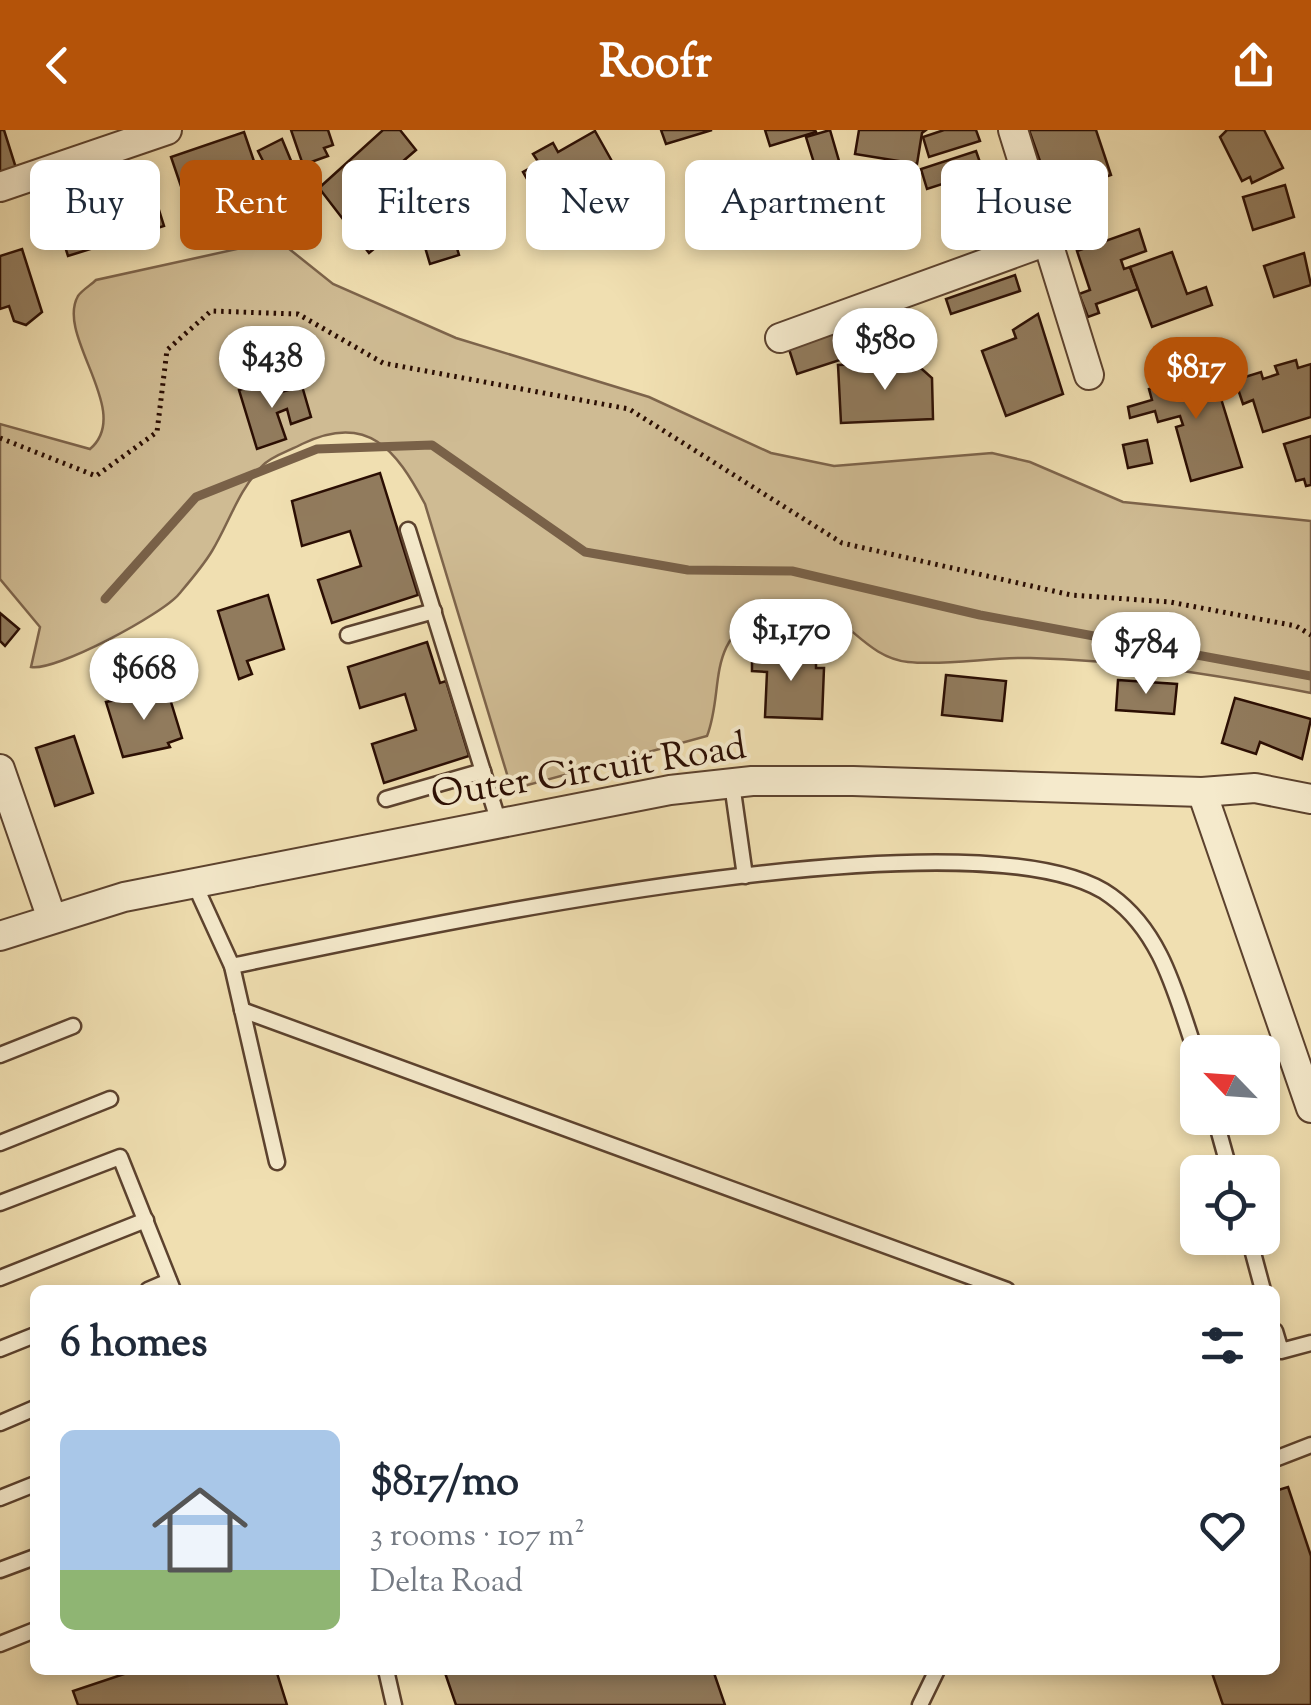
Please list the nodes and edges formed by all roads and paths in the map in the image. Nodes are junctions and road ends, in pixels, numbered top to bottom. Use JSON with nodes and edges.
{"nodes":[{"id":1,"x":167,"y":130,"type":"edge"},
{"id":2,"x":1012,"y":130,"type":"edge"},
{"id":3,"x":1022,"y":160,"type":"edge"},
{"id":4,"x":0,"y":187,"type":"edge"},
{"id":5,"x":1022,"y":250,"type":"edge"},
{"id":6,"x":1053,"y":250,"type":"edge"},
{"id":7,"x":780,"y":338,"type":"dead end"},
{"id":8,"x":1089,"y":376,"type":"dead end"},
{"id":9,"x":0,"y":438,"type":"edge"},
{"id":10,"x":408,"y":530,"type":"dead end"},
{"id":11,"x":434,"y":612,"type":"junction"},
{"id":12,"x":1311,"y":634,"type":"edge"},
{"id":13,"x":348,"y":635,"type":"dead end"},
{"id":14,"x":0,"y":769,"type":"edge"},
{"id":15,"x":483,"y":771,"type":"junction"},
{"id":16,"x":732,"y":784,"type":"junction"},
{"id":17,"x":1202,"y":792,"type":"junction"},
{"id":18,"x":386,"y":799,"type":"dead end"},
{"id":19,"x":1311,"y":799,"type":"edge"},
{"id":20,"x":499,"y":822,"type":"junction"},
{"id":21,"x":745,"y":876,"type":"junction"},
{"id":22,"x":194,"y":883,"type":"junction"},
{"id":23,"x":51,"y":916,"type":"junction"},
{"id":24,"x":0,"y":936,"type":"edge"},
{"id":25,"x":232,"y":966,"type":"junction"},
{"id":26,"x":242,"y":1010,"type":"junction"},
{"id":27,"x":73,"y":1026,"type":"dead end"},
{"id":28,"x":1189,"y":1035,"type":"edge"},
{"id":29,"x":0,"y":1055,"type":"edge"},
{"id":30,"x":110,"y":1099,"type":"dead end"},
{"id":31,"x":1311,"y":1108,"type":"edge"},
{"id":32,"x":0,"y":1143,"type":"edge"},
{"id":33,"x":277,"y":1162,"type":"dead end"},
{"id":34,"x":0,"y":1203,"type":"edge"},
{"id":35,"x":146,"y":1220,"type":"junction"},
{"id":36,"x":1253,"y":1255,"type":"edge"},
{"id":37,"x":0,"y":1278,"type":"edge"},
{"id":38,"x":171,"y":1285,"type":"edge"},
{"id":39,"x":993,"y":1285,"type":"edge"},
{"id":40,"x":1262,"y":1285,"type":"edge"},
{"id":41,"x":30,"y":1337,"type":"edge"},
{"id":42,"x":1311,"y":1343,"type":"edge"},
{"id":43,"x":0,"y":1349,"type":"edge"},
{"id":44,"x":1280,"y":1354,"type":"edge"},
{"id":45,"x":30,"y":1410,"type":"edge"},
{"id":46,"x":0,"y":1422,"type":"edge"},
{"id":47,"x":1311,"y":1444,"type":"edge"},
{"id":48,"x":1280,"y":1457,"type":"edge"},
{"id":49,"x":30,"y":1486,"type":"edge"},
{"id":50,"x":0,"y":1498,"type":"edge"},
{"id":51,"x":30,"y":1559,"type":"edge"},
{"id":52,"x":0,"y":1570,"type":"edge"},
{"id":53,"x":30,"y":1632,"type":"edge"},
{"id":54,"x":0,"y":1644,"type":"edge"},
{"id":55,"x":387,"y":1675,"type":"edge"},
{"id":56,"x":935,"y":1675,"type":"edge"},
{"id":57,"x":394,"y":1705,"type":"edge"},
{"id":58,"x":920,"y":1705,"type":"edge"}],
"edges":[{"from":1,"to":4,"type":"street"},
{"from":2,"to":3,"type":"street"},
{"from":5,"to":7,"type":"street"},
{"from":6,"to":8,"type":"street"},
{"from":9,"to":12,"type":"path"},
{"from":10,"to":11,"type":"lane"},
{"from":11,"to":13,"type":"lane"},
{"from":11,"to":15,"type":"lane"},
{"from":14,"to":23,"type":"street"},
{"from":15,"to":18,"type":"lane"},
{"from":15,"to":20,"type":"lane"},
{"from":16,"to":17,"type":"street","name":"Outer Circuit Road"},
{"from":16,"to":20,"type":"street","name":"Outer Circuit Road"},
{"from":16,"to":21,"type":"lane"},
{"from":17,"to":19,"type":"street","name":"Outer Circuit Road"},
{"from":17,"to":31,"type":"street"},
{"from":20,"to":22,"type":"street","name":"Outer Circuit Road"},
{"from":21,"to":25,"type":"lane"},
{"from":21,"to":28,"type":"lane"},
{"from":22,"to":23,"type":"street","name":"Outer Circuit Road"},
{"from":22,"to":25,"type":"lane"},
{"from":23,"to":24,"type":"street","name":"Outer Circuit Road"},
{"from":25,"to":26,"type":"lane"},
{"from":26,"to":33,"type":"lane"},
{"from":26,"to":39,"type":"lane"},
{"from":27,"to":29,"type":"lane"},
{"from":30,"to":32,"type":"lane"},
{"from":34,"to":35,"type":"lane"},
{"from":35,"to":37,"type":"lane"},
{"from":35,"to":38,"type":"lane"},
{"from":36,"to":40,"type":"lane"},
{"from":41,"to":43,"type":"lane"},
{"from":42,"to":44,"type":"lane"},
{"from":45,"to":46,"type":"lane"},
{"from":47,"to":48,"type":"lane"},
{"from":49,"to":50,"type":"lane"},
{"from":51,"to":52,"type":"lane"},
{"from":53,"to":54,"type":"lane"},
{"from":55,"to":57,"type":"lane"},
{"from":56,"to":58,"type":"lane"}]}
